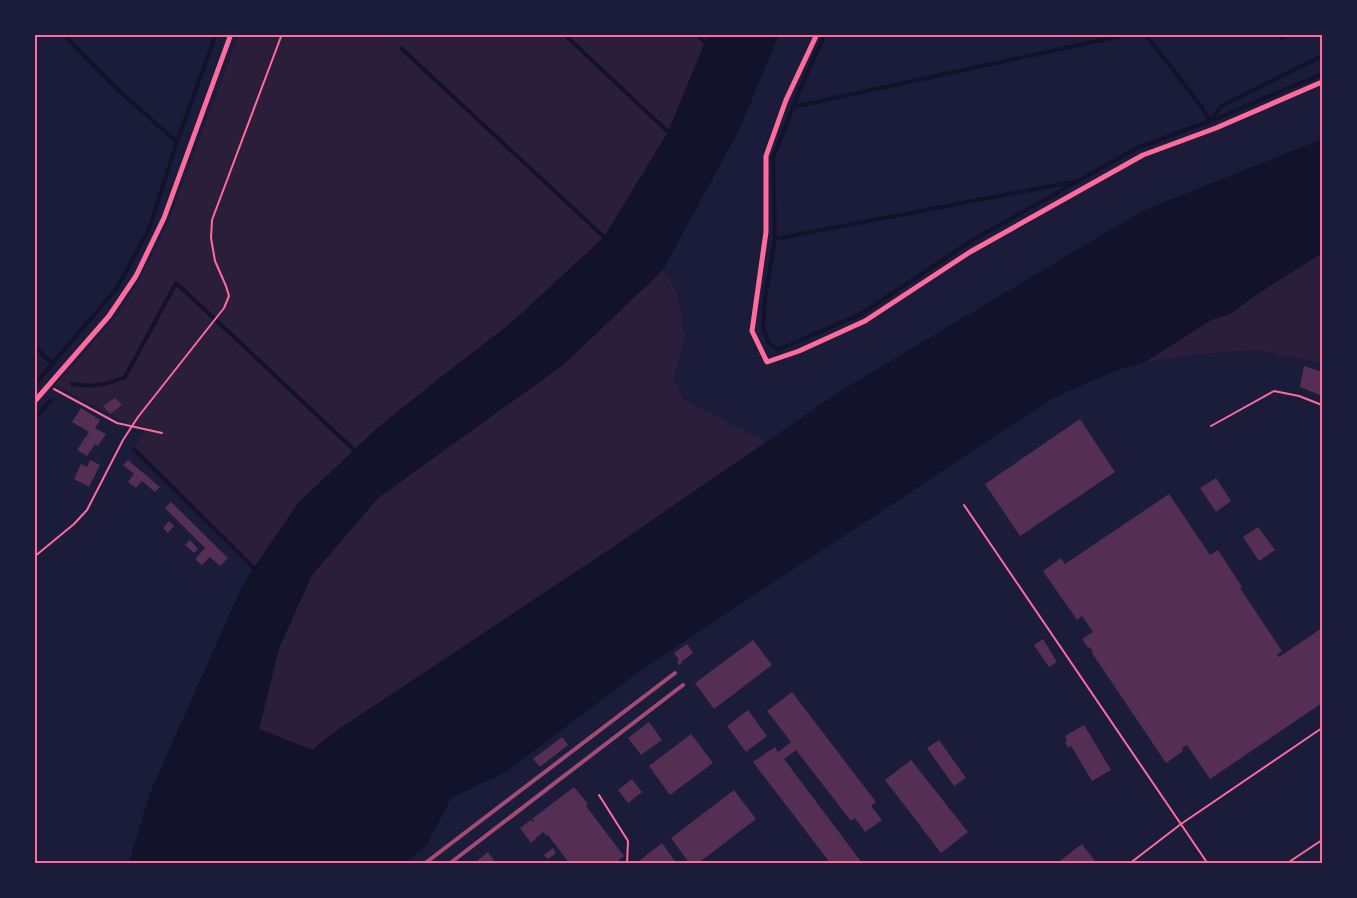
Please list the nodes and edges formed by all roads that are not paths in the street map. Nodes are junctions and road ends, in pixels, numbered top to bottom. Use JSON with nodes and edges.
{"nodes":[{"id":1,"x":231,"y":34,"type":"edge"},
{"id":2,"x":817,"y":34,"type":"edge"},
{"id":3,"x":1323,"y":82,"type":"edge"},
{"id":4,"x":34,"y":402,"type":"edge"},
{"id":5,"x":1323,"y":405,"type":"edge"},
{"id":6,"x":1211,"y":426,"type":"dead end"},
{"id":7,"x":964,"y":505,"type":"dead end"},
{"id":8,"x":1323,"y":728,"type":"edge"},
{"id":9,"x":599,"y":795,"type":"dead end"},
{"id":10,"x":1181,"y":824,"type":"junction"},
{"id":11,"x":1323,"y":840,"type":"edge"},
{"id":12,"x":627,"y":864,"type":"edge"},
{"id":13,"x":1129,"y":864,"type":"edge"},
{"id":14,"x":1208,"y":864,"type":"edge"},
{"id":15,"x":1286,"y":864,"type":"edge"}],
"edges":[{"from":1,"to":4,"type":"street"},
{"from":2,"to":3,"type":"street"},
{"from":5,"to":6,"type":"lane"},
{"from":7,"to":10,"type":"lane"},
{"from":8,"to":10,"type":"lane"},
{"from":9,"to":12,"type":"lane"},
{"from":10,"to":13,"type":"lane"},
{"from":10,"to":14,"type":"lane"},
{"from":11,"to":15,"type":"lane"}]}
